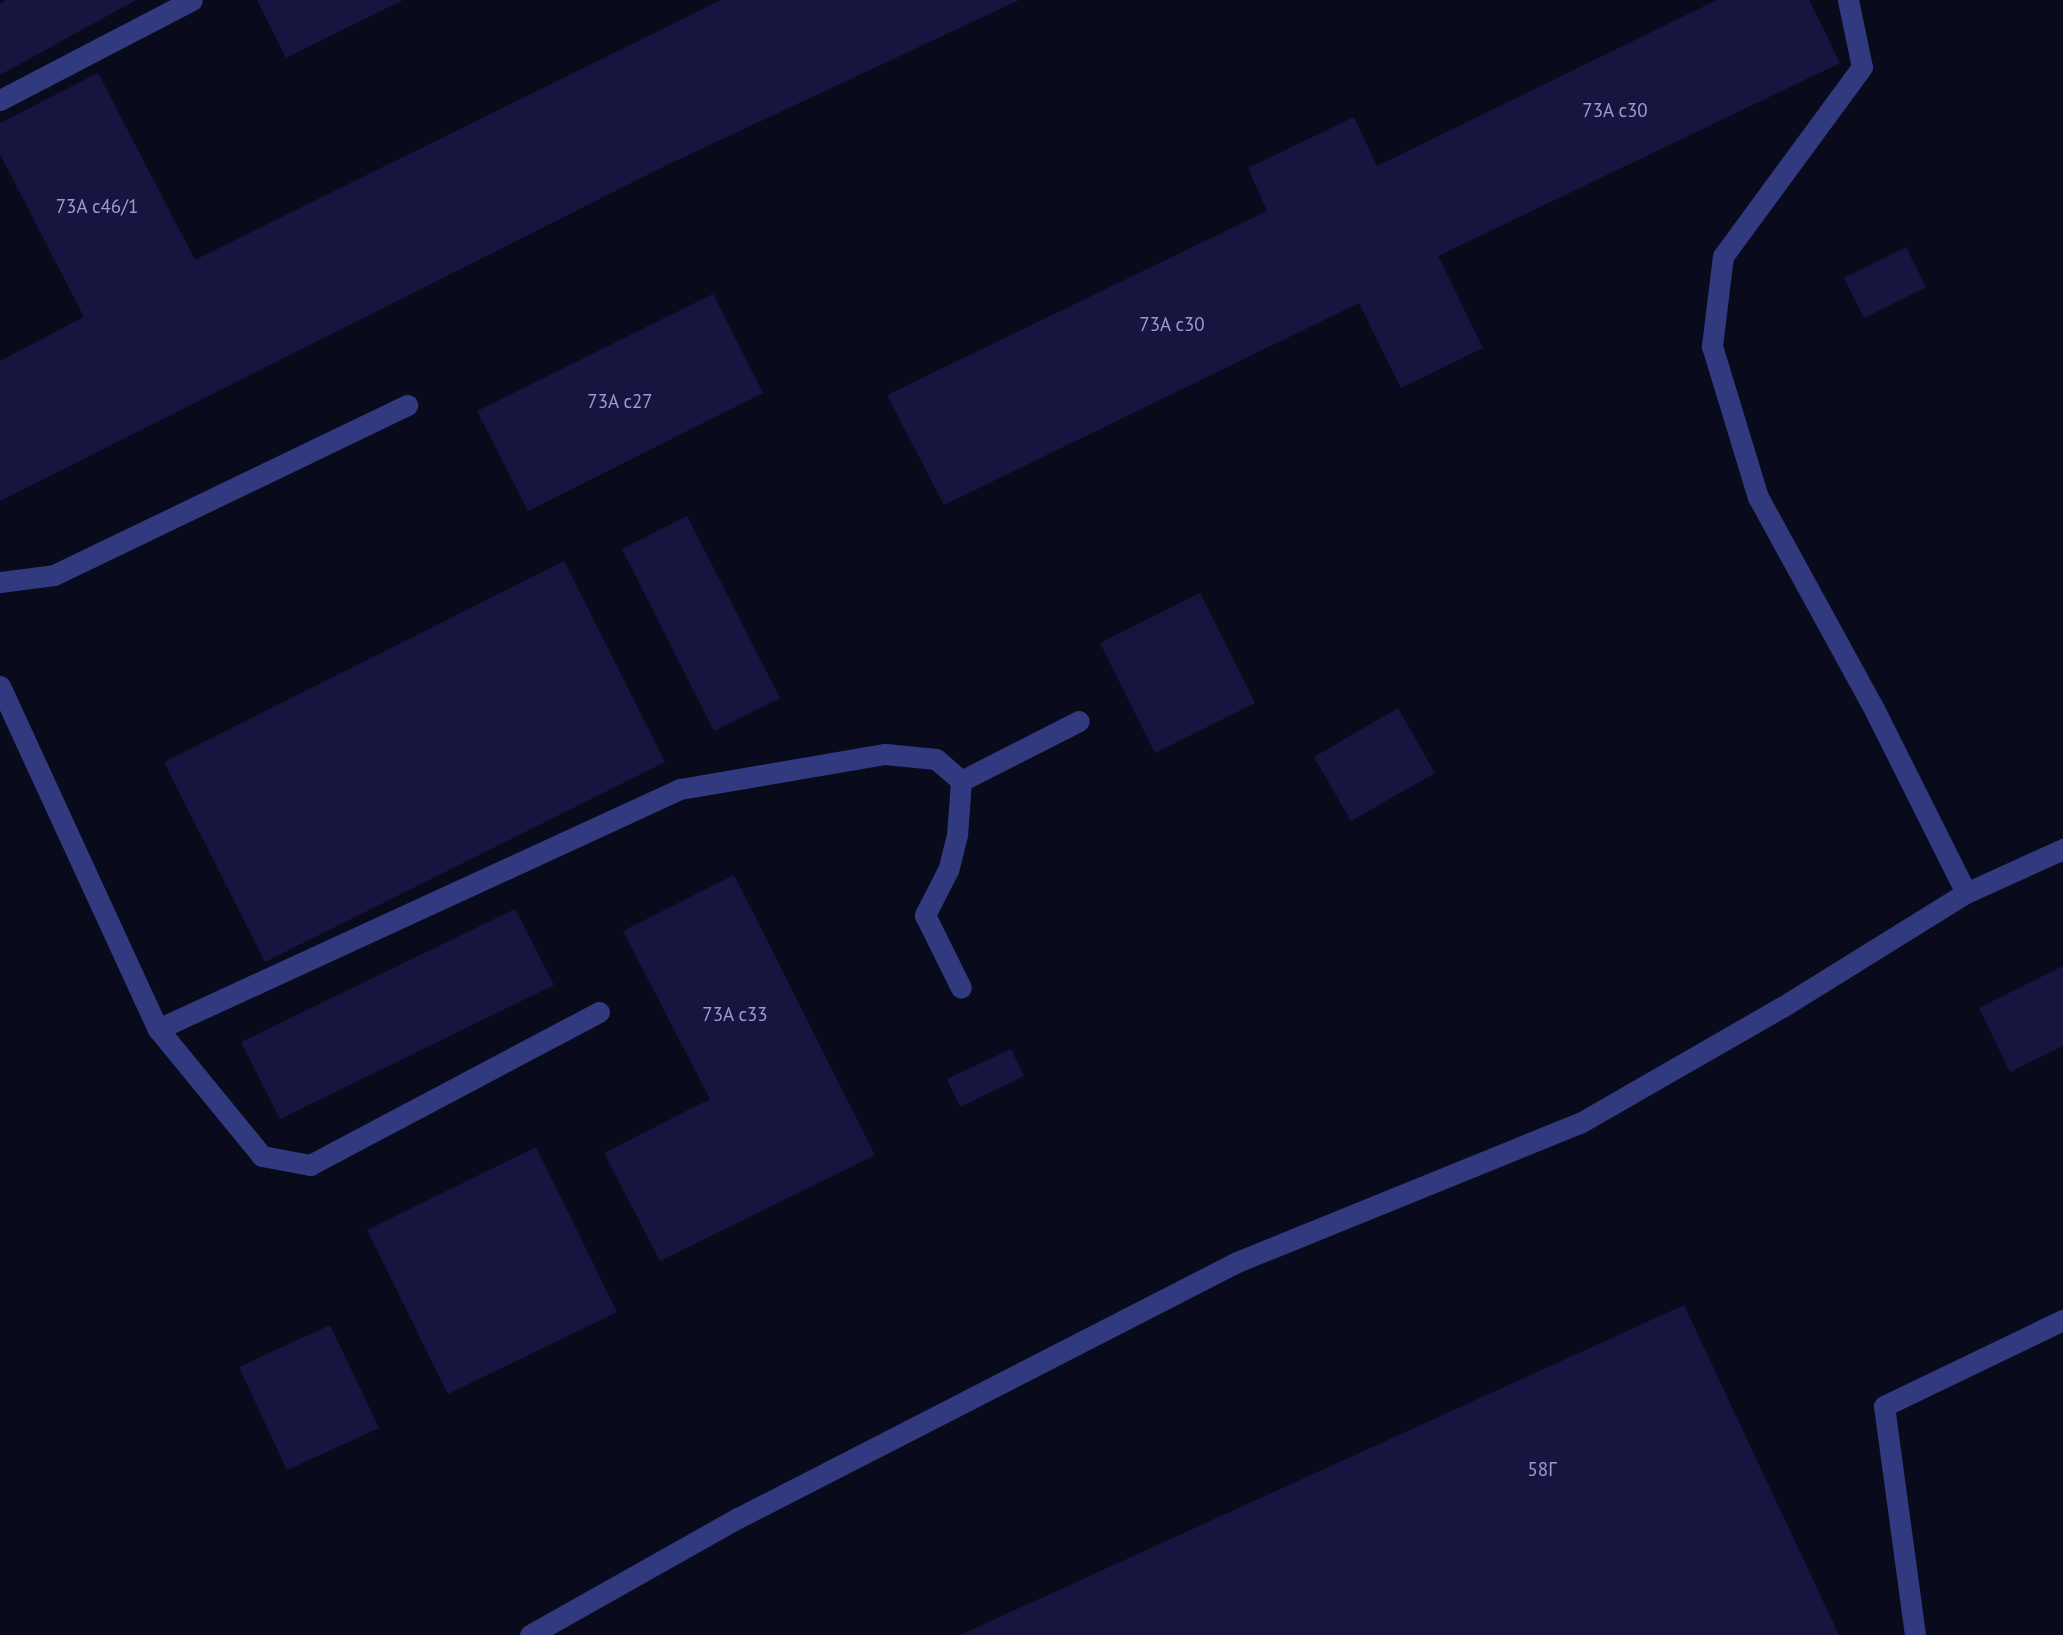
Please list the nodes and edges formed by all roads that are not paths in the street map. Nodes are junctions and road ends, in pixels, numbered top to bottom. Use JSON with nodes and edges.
{"nodes":[{"id":1,"x":192,"y":0,"type":"edge"},
{"id":2,"x":1848,"y":0,"type":"edge"},
{"id":3,"x":0,"y":100,"type":"edge"},
{"id":4,"x":407,"y":405,"type":"dead end"},
{"id":5,"x":0,"y":582,"type":"edge"},
{"id":6,"x":0,"y":686,"type":"edge"},
{"id":7,"x":1079,"y":720,"type":"dead end"},
{"id":8,"x":961,"y":780,"type":"junction"},
{"id":9,"x":2063,"y":849,"type":"edge"},
{"id":10,"x":1966,"y":893,"type":"junction"},
{"id":11,"x":961,"y":988,"type":"dead end"},
{"id":12,"x":599,"y":1012,"type":"dead end"},
{"id":13,"x":158,"y":1029,"type":"junction"},
{"id":14,"x":2063,"y":1320,"type":"edge"},
{"id":15,"x":530,"y":1635,"type":"edge"},
{"id":16,"x":1915,"y":1635,"type":"edge"}],
"edges":[{"from":1,"to":3,"type":"lane"},
{"from":2,"to":10,"type":"lane"},
{"from":4,"to":5,"type":"lane"},
{"from":6,"to":13,"type":"lane"},
{"from":7,"to":8,"type":"lane"},
{"from":8,"to":11,"type":"lane"},
{"from":8,"to":13,"type":"lane"},
{"from":9,"to":10,"type":"lane"},
{"from":10,"to":15,"type":"lane"},
{"from":12,"to":13,"type":"lane"},
{"from":14,"to":16,"type":"lane"}]}
